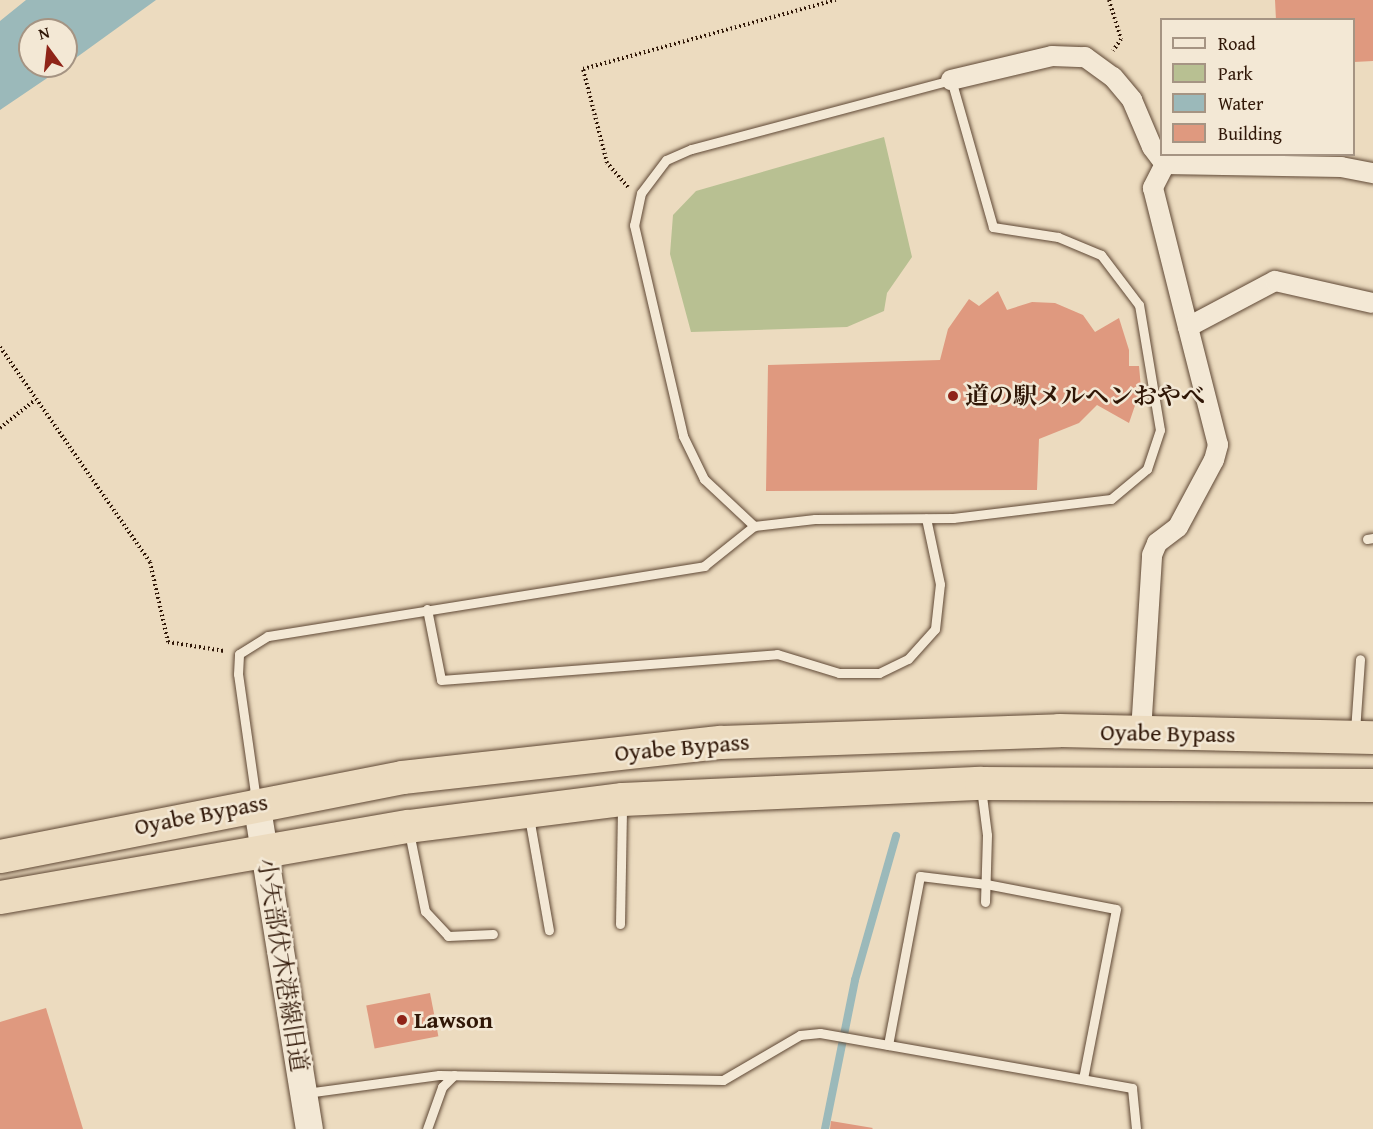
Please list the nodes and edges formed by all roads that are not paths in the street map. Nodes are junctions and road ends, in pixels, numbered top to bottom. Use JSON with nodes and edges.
{"nodes":[{"id":1,"x":951,"y":80,"type":"junction"},
{"id":2,"x":1165,"y":164,"type":"junction"},
{"id":3,"x":1373,"y":173,"type":"edge"},
{"id":4,"x":1373,"y":303,"type":"edge"},
{"id":5,"x":1188,"y":327,"type":"junction"},
{"id":6,"x":926,"y":518,"type":"junction"},
{"id":7,"x":754,"y":526,"type":"junction"},
{"id":8,"x":427,"y":609,"type":"junction"},
{"id":9,"x":1360,"y":659,"type":"dead end"},
{"id":10,"x":1141,"y":732,"type":"junction"},
{"id":11,"x":1364,"y":736,"type":"edge"},
{"id":12,"x":981,"y":783,"type":"junction"},
{"id":13,"x":1373,"y":785,"type":"edge"},
{"id":14,"x":622,"y":799,"type":"junction"},
{"id":15,"x":256,"y":802,"type":"junction"},
{"id":16,"x":528,"y":812,"type":"junction"},
{"id":17,"x":408,"y":826,"type":"junction"},
{"id":18,"x":264,"y":852,"type":"junction"},
{"id":19,"x":0,"y":856,"type":"edge"},
{"id":20,"x":986,"y":884,"type":"junction"},
{"id":21,"x":0,"y":897,"type":"edge"},
{"id":22,"x":985,"y":902,"type":"dead end"},
{"id":23,"x":620,"y":924,"type":"dead end"},
{"id":24,"x":549,"y":930,"type":"dead end"},
{"id":25,"x":494,"y":934,"type":"dead end"},
{"id":26,"x":888,"y":1045,"type":"junction"},
{"id":27,"x":454,"y":1075,"type":"junction"},
{"id":28,"x":1083,"y":1079,"type":"junction"},
{"id":29,"x":304,"y":1094,"type":"junction"},
{"id":30,"x":309,"y":1129,"type":"edge"},
{"id":31,"x":427,"y":1129,"type":"edge"},
{"id":32,"x":1136,"y":1129,"type":"edge"}],
"edges":[{"from":1,"to":2,"type":"street"},
{"from":1,"to":6,"type":"lane"},
{"from":1,"to":7,"type":"lane"},
{"from":2,"to":3,"type":"street"},
{"from":2,"to":5,"type":"street"},
{"from":4,"to":5,"type":"street"},
{"from":5,"to":10,"type":"street"},
{"from":6,"to":7,"type":"lane"},
{"from":6,"to":8,"type":"lane"},
{"from":7,"to":8,"type":"lane"},
{"from":8,"to":15,"type":"lane"},
{"from":9,"to":11,"type":"lane"},
{"from":10,"to":11,"type":"highway","name":"Oyabe Bypass"},
{"from":10,"to":15,"type":"highway","name":"Oyabe Bypass"},
{"from":12,"to":13,"type":"highway","name":"Oyabe Bypass"},
{"from":12,"to":14,"type":"highway","name":"Oyabe Bypass"},
{"from":12,"to":20,"type":"lane"},
{"from":14,"to":16,"type":"highway","name":"Oyabe Bypass"},
{"from":14,"to":23,"type":"lane"},
{"from":15,"to":18,"type":"street","name":"小矢部伏木港線旧道"},
{"from":15,"to":19,"type":"highway","name":"Oyabe Bypass"},
{"from":16,"to":17,"type":"highway","name":"Oyabe Bypass"},
{"from":16,"to":24,"type":"lane"},
{"from":17,"to":18,"type":"highway","name":"Oyabe Bypass"},
{"from":17,"to":25,"type":"lane"},
{"from":18,"to":21,"type":"highway","name":"Oyabe Bypass"},
{"from":18,"to":29,"type":"street","name":"小矢部伏木港線旧道"},
{"from":20,"to":22,"type":"lane"},
{"from":20,"to":26,"type":"lane"},
{"from":20,"to":28,"type":"lane"},
{"from":26,"to":27,"type":"lane"},
{"from":26,"to":28,"type":"lane"},
{"from":27,"to":29,"type":"lane"},
{"from":27,"to":31,"type":"lane"},
{"from":28,"to":32,"type":"lane"},
{"from":29,"to":30,"type":"street","name":"小矢部伏木港線旧道"}]}
